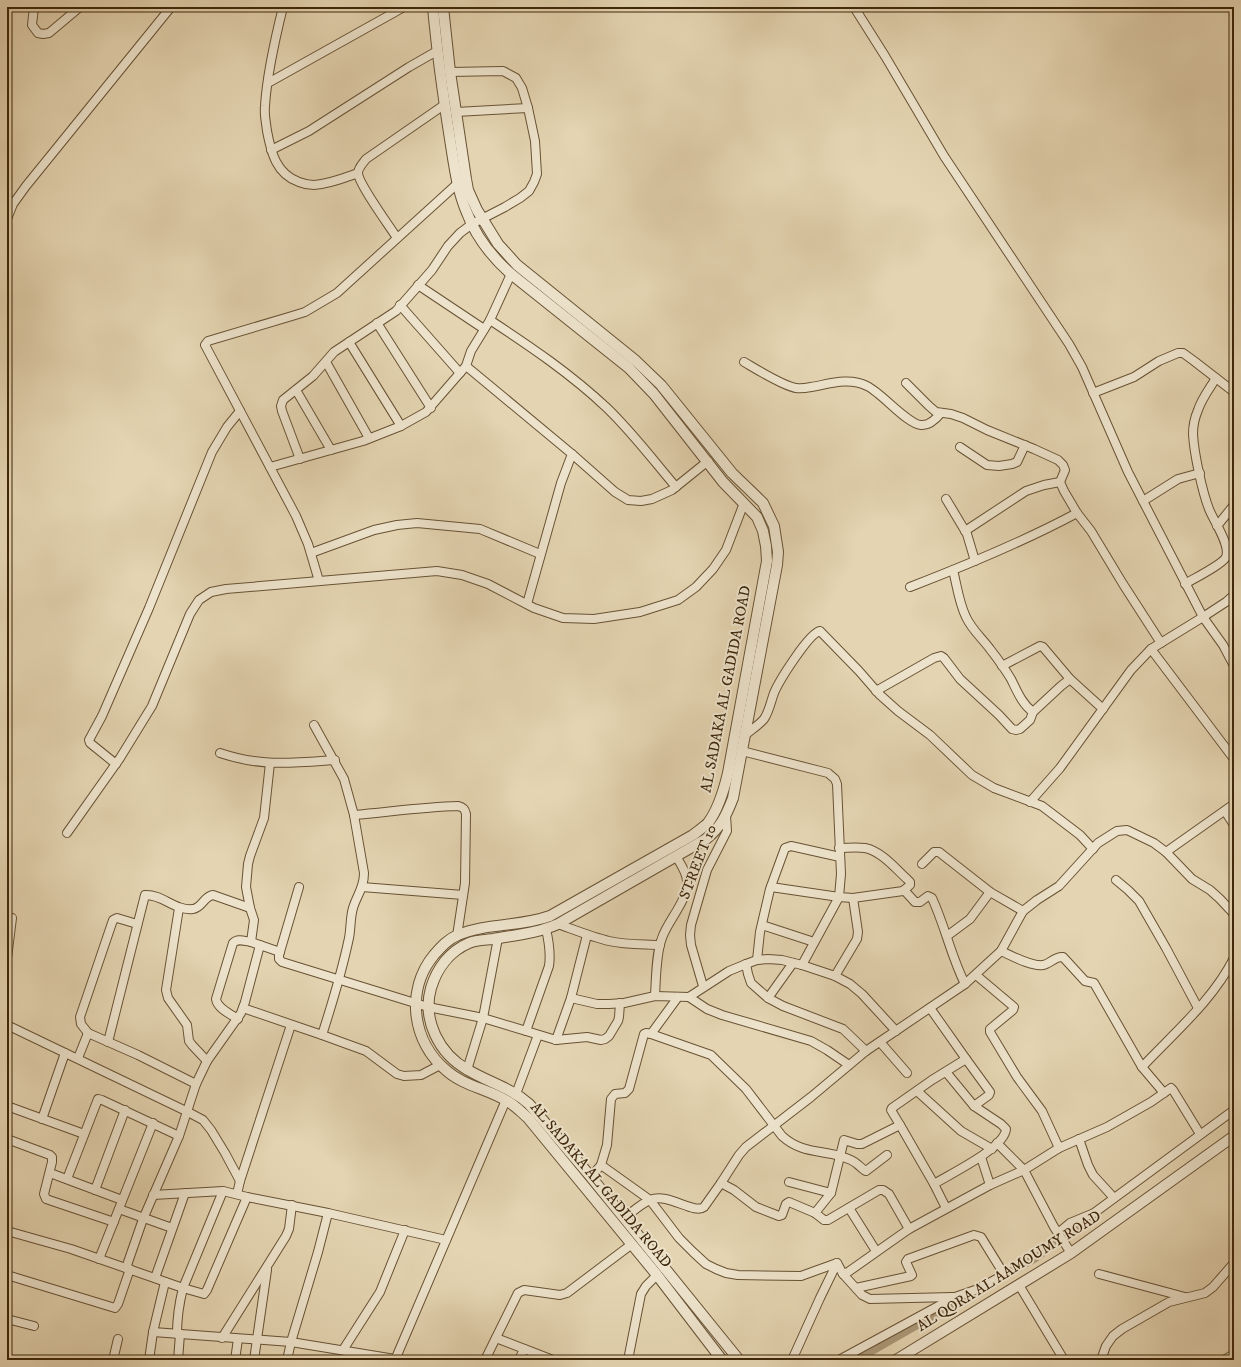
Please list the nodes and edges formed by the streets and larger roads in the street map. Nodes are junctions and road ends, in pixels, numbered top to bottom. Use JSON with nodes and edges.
{"nodes":[{"id":1,"x":34,"y":7,"type":"edge"},
{"id":2,"x":80,"y":7,"type":"edge"},
{"id":3,"x":171,"y":7,"type":"edge"},
{"id":4,"x":283,"y":7,"type":"edge"},
{"id":5,"x":404,"y":7,"type":"edge"},
{"id":6,"x":434,"y":7,"type":"edge"},
{"id":7,"x":443,"y":7,"type":"edge"},
{"id":8,"x":854,"y":7,"type":"edge"},
{"id":9,"x":442,"y":49,"type":"junction"},
{"id":10,"x":450,"y":72,"type":"junction"},
{"id":11,"x":268,"y":83,"type":"junction"},
{"id":12,"x":444,"y":105,"type":"junction"},
{"id":13,"x":528,"y":108,"type":"junction"},
{"id":14,"x":456,"y":112,"type":"junction"},
{"id":15,"x":270,"y":150,"type":"junction"},
{"id":16,"x":358,"y":173,"type":"junction"},
{"id":17,"x":457,"y":184,"type":"junction"},
{"id":18,"x":7,"y":219,"type":"edge"},
{"id":19,"x":482,"y":220,"type":"junction"},
{"id":20,"x":472,"y":224,"type":"junction"},
{"id":21,"x":398,"y":238,"type":"junction"},
{"id":22,"x":517,"y":265,"type":"junction"},
{"id":23,"x":510,"y":274,"type":"junction"},
{"id":24,"x":418,"y":285,"type":"junction"},
{"id":25,"x":400,"y":306,"type":"junction"},
{"id":26,"x":490,"y":320,"type":"junction"},
{"id":27,"x":377,"y":323,"type":"junction"},
{"id":28,"x":484,"y":329,"type":"junction"},
{"id":29,"x":349,"y":342,"type":"junction"},
{"id":30,"x":326,"y":362,"type":"junction"},
{"id":31,"x":744,"y":362,"type":"dead end"},
{"id":32,"x":466,"y":366,"type":"junction"},
{"id":33,"x":460,"y":373,"type":"junction"},
{"id":34,"x":1216,"y":378,"type":"junction"},
{"id":35,"x":906,"y":383,"type":"dead end"},
{"id":36,"x":296,"y":390,"type":"junction"},
{"id":37,"x":1234,"y":392,"type":"edge"},
{"id":38,"x":1093,"y":393,"type":"junction"},
{"id":39,"x":431,"y":408,"type":"junction"},
{"id":40,"x":240,"y":411,"type":"junction"},
{"id":41,"x":941,"y":413,"type":"junction"},
{"id":42,"x":401,"y":426,"type":"junction"},
{"id":43,"x":369,"y":438,"type":"junction"},
{"id":44,"x":1025,"y":445,"type":"junction"},
{"id":45,"x":960,"y":447,"type":"dead end"},
{"id":46,"x":331,"y":450,"type":"junction"},
{"id":47,"x":572,"y":454,"type":"junction"},
{"id":48,"x":717,"y":455,"type":"junction"},
{"id":49,"x":300,"y":459,"type":"junction"},
{"id":50,"x":708,"y":461,"type":"junction"},
{"id":51,"x":270,"y":467,"type":"junction"},
{"id":52,"x":1200,"y":473,"type":"junction"},
{"id":53,"x":1060,"y":482,"type":"junction"},
{"id":54,"x":676,"y":487,"type":"junction"},
{"id":55,"x":749,"y":490,"type":"junction"},
{"id":56,"x":946,"y":499,"type":"dead end"},
{"id":57,"x":1143,"y":501,"type":"junction"},
{"id":58,"x":744,"y":503,"type":"junction"},
{"id":59,"x":1234,"y":505,"type":"edge"},
{"id":60,"x":1077,"y":513,"type":"junction"},
{"id":61,"x":1217,"y":526,"type":"junction"},
{"id":62,"x":965,"y":530,"type":"junction"},
{"id":63,"x":310,"y":553,"type":"junction"},
{"id":64,"x":540,"y":554,"type":"junction"},
{"id":65,"x":976,"y":561,"type":"junction"},
{"id":66,"x":953,"y":570,"type":"junction"},
{"id":67,"x":318,"y":581,"type":"junction"},
{"id":68,"x":1185,"y":584,"type":"junction"},
{"id":69,"x":910,"y":587,"type":"dead end"},
{"id":70,"x":1234,"y":595,"type":"edge"},
{"id":71,"x":527,"y":604,"type":"junction"},
{"id":72,"x":1203,"y":617,"type":"junction"},
{"id":73,"x":1161,"y":643,"type":"junction"},
{"id":74,"x":1151,"y":649,"type":"junction"},
{"id":75,"x":1002,"y":666,"type":"junction"},
{"id":76,"x":1234,"y":666,"type":"edge"},
{"id":77,"x":1070,"y":679,"type":"junction"},
{"id":78,"x":876,"y":691,"type":"junction"},
{"id":79,"x":1103,"y":709,"type":"junction"},
{"id":80,"x":1032,"y":712,"type":"junction"},
{"id":81,"x":314,"y":725,"type":"dead end"},
{"id":82,"x":745,"y":735,"type":"junction"},
{"id":83,"x":738,"y":750,"type":"junction"},
{"id":84,"x":220,"y":753,"type":"dead end"},
{"id":85,"x":1234,"y":759,"type":"edge"},
{"id":86,"x":335,"y":760,"type":"junction"},
{"id":87,"x":116,"y":764,"type":"junction"},
{"id":88,"x":270,"y":764,"type":"junction"},
{"id":89,"x":1030,"y":802,"type":"junction"},
{"id":90,"x":1234,"y":804,"type":"edge"},
{"id":91,"x":1225,"y":810,"type":"junction"},
{"id":92,"x":354,"y":815,"type":"junction"},
{"id":93,"x":726,"y":816,"type":"junction"},
{"id":94,"x":1234,"y":825,"type":"edge"},
{"id":95,"x":67,"y":833,"type":"dead end"},
{"id":96,"x":839,"y":848,"type":"junction"},
{"id":97,"x":1093,"y":848,"type":"junction"},
{"id":98,"x":1166,"y":852,"type":"junction"},
{"id":99,"x":1234,"y":855,"type":"edge"},
{"id":100,"x":676,"y":856,"type":"junction"},
{"id":101,"x":840,"y":857,"type":"junction"},
{"id":102,"x":1234,"y":860,"type":"edge"},
{"id":103,"x":922,"y":864,"type":"dead end"},
{"id":104,"x":1116,"y":880,"type":"dead end"},
{"id":105,"x":771,"y":886,"type":"junction"},
{"id":106,"x":299,"y":887,"type":"dead end"},
{"id":107,"x":362,"y":887,"type":"junction"},
{"id":108,"x":904,"y":890,"type":"junction"},
{"id":109,"x":990,"y":892,"type":"junction"},
{"id":110,"x":463,"y":895,"type":"junction"},
{"id":111,"x":839,"y":897,"type":"junction"},
{"id":112,"x":853,"y":898,"type":"junction"},
{"id":113,"x":179,"y":908,"type":"junction"},
{"id":114,"x":250,"y":908,"type":"junction"},
{"id":115,"x":1023,"y":911,"type":"junction"},
{"id":116,"x":1234,"y":914,"type":"edge"},
{"id":117,"x":12,"y":918,"type":"dead end"},
{"id":118,"x":137,"y":924,"type":"junction"},
{"id":119,"x":558,"y":924,"type":"junction"},
{"id":120,"x":762,"y":925,"type":"junction"},
{"id":121,"x":546,"y":929,"type":"junction"},
{"id":122,"x":469,"y":932,"type":"junction"},
{"id":123,"x":586,"y":935,"type":"junction"},
{"id":124,"x":457,"y":936,"type":"junction"},
{"id":125,"x":947,"y":936,"type":"junction"},
{"id":126,"x":498,"y":938,"type":"junction"},
{"id":127,"x":251,"y":942,"type":"junction"},
{"id":128,"x":470,"y":942,"type":"junction"},
{"id":129,"x":814,"y":942,"type":"junction"},
{"id":130,"x":660,"y":945,"type":"junction"},
{"id":131,"x":260,"y":946,"type":"junction"},
{"id":132,"x":1001,"y":951,"type":"junction"},
{"id":133,"x":280,"y":952,"type":"junction"},
{"id":134,"x":7,"y":958,"type":"edge"},
{"id":135,"x":1234,"y":958,"type":"edge"},
{"id":136,"x":757,"y":960,"type":"junction"},
{"id":137,"x":793,"y":963,"type":"junction"},
{"id":138,"x":746,"y":964,"type":"junction"},
{"id":139,"x":802,"y":965,"type":"junction"},
{"id":140,"x":1231,"y":971,"type":"edge"},
{"id":141,"x":976,"y":975,"type":"junction"},
{"id":142,"x":835,"y":976,"type":"junction"},
{"id":143,"x":338,"y":980,"type":"junction"},
{"id":144,"x":965,"y":984,"type":"junction"},
{"id":145,"x":703,"y":986,"type":"junction"},
{"id":146,"x":654,"y":996,"type":"junction"},
{"id":147,"x":678,"y":997,"type":"junction"},
{"id":148,"x":689,"y":997,"type":"junction"},
{"id":149,"x":571,"y":998,"type":"junction"},
{"id":150,"x":768,"y":998,"type":"junction"},
{"id":151,"x":415,"y":1003,"type":"junction"},
{"id":152,"x":620,"y":1003,"type":"junction"},
{"id":153,"x":428,"y":1007,"type":"junction"},
{"id":154,"x":243,"y":1008,"type":"junction"},
{"id":155,"x":930,"y":1008,"type":"junction"},
{"id":156,"x":1198,"y":1008,"type":"junction"},
{"id":157,"x":483,"y":1018,"type":"junction"},
{"id":158,"x":238,"y":1019,"type":"junction"},
{"id":159,"x":7,"y":1025,"type":"edge"},
{"id":160,"x":291,"y":1025,"type":"junction"},
{"id":161,"x":896,"y":1031,"type":"junction"},
{"id":162,"x":526,"y":1032,"type":"junction"},
{"id":163,"x":88,"y":1033,"type":"junction"},
{"id":164,"x":651,"y":1034,"type":"junction"},
{"id":165,"x":538,"y":1035,"type":"junction"},
{"id":166,"x":322,"y":1036,"type":"junction"},
{"id":167,"x":556,"y":1040,"type":"junction"},
{"id":168,"x":108,"y":1042,"type":"junction"},
{"id":169,"x":880,"y":1042,"type":"junction"},
{"id":170,"x":866,"y":1051,"type":"junction"},
{"id":171,"x":65,"y":1053,"type":"junction"},
{"id":172,"x":78,"y":1058,"type":"junction"},
{"id":173,"x":966,"y":1059,"type":"junction"},
{"id":174,"x":208,"y":1061,"type":"junction"},
{"id":175,"x":440,"y":1065,"type":"junction"},
{"id":176,"x":849,"y":1065,"type":"junction"},
{"id":177,"x":1142,"y":1067,"type":"junction"},
{"id":178,"x":467,"y":1070,"type":"junction"},
{"id":179,"x":946,"y":1072,"type":"junction"},
{"id":180,"x":907,"y":1073,"type":"dead end"},
{"id":181,"x":461,"y":1080,"type":"junction"},
{"id":182,"x":196,"y":1084,"type":"junction"},
{"id":183,"x":917,"y":1091,"type":"junction"},
{"id":184,"x":1164,"y":1093,"type":"junction"},
{"id":185,"x":516,"y":1094,"type":"junction"},
{"id":186,"x":506,"y":1100,"type":"junction"},
{"id":187,"x":7,"y":1106,"type":"edge"},
{"id":188,"x":974,"y":1106,"type":"junction"},
{"id":189,"x":125,"y":1110,"type":"junction"},
{"id":190,"x":1234,"y":1110,"type":"edge"},
{"id":191,"x":188,"y":1112,"type":"junction"},
{"id":192,"x":42,"y":1119,"type":"junction"},
{"id":193,"x":152,"y":1123,"type":"junction"},
{"id":194,"x":774,"y":1126,"type":"junction"},
{"id":195,"x":900,"y":1126,"type":"junction"},
{"id":196,"x":84,"y":1134,"type":"junction"},
{"id":197,"x":1200,"y":1134,"type":"junction"},
{"id":198,"x":178,"y":1136,"type":"junction"},
{"id":199,"x":1234,"y":1136,"type":"edge"},
{"id":200,"x":7,"y":1139,"type":"edge"},
{"id":201,"x":1079,"y":1139,"type":"junction"},
{"id":202,"x":994,"y":1146,"type":"junction"},
{"id":203,"x":567,"y":1148,"type":"junction"},
{"id":204,"x":1059,"y":1148,"type":"junction"},
{"id":205,"x":887,"y":1155,"type":"dead end"},
{"id":206,"x":560,"y":1156,"type":"junction"},
{"id":207,"x":840,"y":1156,"type":"junction"},
{"id":208,"x":981,"y":1156,"type":"junction"},
{"id":209,"x":601,"y":1165,"type":"junction"},
{"id":210,"x":1024,"y":1170,"type":"junction"},
{"id":211,"x":50,"y":1173,"type":"junction"},
{"id":212,"x":591,"y":1178,"type":"junction"},
{"id":213,"x":67,"y":1179,"type":"junction"},
{"id":214,"x":240,"y":1181,"type":"junction"},
{"id":215,"x":789,"y":1182,"type":"dead end"},
{"id":216,"x":722,"y":1183,"type":"junction"},
{"id":217,"x":934,"y":1184,"type":"junction"},
{"id":218,"x":990,"y":1185,"type":"junction"},
{"id":219,"x":95,"y":1190,"type":"junction"},
{"id":220,"x":223,"y":1190,"type":"junction"},
{"id":221,"x":185,"y":1193,"type":"junction"},
{"id":222,"x":831,"y":1193,"type":"junction"},
{"id":223,"x":236,"y":1194,"type":"junction"},
{"id":224,"x":153,"y":1195,"type":"junction"},
{"id":225,"x":247,"y":1197,"type":"junction"},
{"id":226,"x":1114,"y":1198,"type":"junction"},
{"id":227,"x":122,"y":1200,"type":"junction"},
{"id":228,"x":650,"y":1200,"type":"junction"},
{"id":229,"x":292,"y":1206,"type":"junction"},
{"id":230,"x":849,"y":1208,"type":"junction"},
{"id":231,"x":946,"y":1208,"type":"junction"},
{"id":232,"x":118,"y":1209,"type":"junction"},
{"id":233,"x":328,"y":1213,"type":"junction"},
{"id":234,"x":815,"y":1213,"type":"junction"},
{"id":235,"x":143,"y":1219,"type":"junction"},
{"id":236,"x":620,"y":1221,"type":"junction"},
{"id":237,"x":114,"y":1222,"type":"junction"},
{"id":238,"x":172,"y":1228,"type":"junction"},
{"id":239,"x":909,"y":1229,"type":"junction"},
{"id":240,"x":405,"y":1230,"type":"junction"},
{"id":241,"x":7,"y":1231,"type":"edge"},
{"id":242,"x":1059,"y":1234,"type":"junction"},
{"id":243,"x":446,"y":1240,"type":"junction"},
{"id":244,"x":632,"y":1244,"type":"junction"},
{"id":245,"x":876,"y":1251,"type":"junction"},
{"id":246,"x":1070,"y":1252,"type":"junction"},
{"id":247,"x":99,"y":1259,"type":"junction"},
{"id":248,"x":1234,"y":1262,"type":"edge"},
{"id":249,"x":838,"y":1263,"type":"junction"},
{"id":250,"x":267,"y":1267,"type":"junction"},
{"id":251,"x":128,"y":1269,"type":"junction"},
{"id":252,"x":843,"y":1274,"type":"junction"},
{"id":253,"x":1099,"y":1274,"type":"dead end"},
{"id":254,"x":7,"y":1275,"type":"edge"},
{"id":255,"x":657,"y":1275,"type":"junction"},
{"id":256,"x":155,"y":1278,"type":"junction"},
{"id":257,"x":165,"y":1282,"type":"junction"},
{"id":258,"x":1019,"y":1285,"type":"junction"},
{"id":259,"x":183,"y":1288,"type":"junction"},
{"id":260,"x":856,"y":1288,"type":"junction"},
{"id":261,"x":955,"y":1297,"type":"junction"},
{"id":262,"x":1186,"y":1297,"type":"junction"},
{"id":263,"x":7,"y":1319,"type":"edge"},
{"id":264,"x":34,"y":1326,"type":"dead end"},
{"id":265,"x":153,"y":1332,"type":"junction"},
{"id":266,"x":178,"y":1334,"type":"junction"},
{"id":267,"x":222,"y":1338,"type":"junction"},
{"id":268,"x":496,"y":1338,"type":"junction"},
{"id":269,"x":118,"y":1339,"type":"dead end"},
{"id":270,"x":238,"y":1339,"type":"junction"},
{"id":271,"x":257,"y":1340,"type":"junction"},
{"id":272,"x":291,"y":1342,"type":"junction"},
{"id":273,"x":524,"y":1349,"type":"junction"},
{"id":274,"x":343,"y":1350,"type":"junction"},
{"id":275,"x":1234,"y":1354,"type":"edge"},
{"id":276,"x":899,"y":1359,"type":"edge"},
{"id":277,"x":113,"y":1360,"type":"edge"},
{"id":278,"x":149,"y":1360,"type":"edge"},
{"id":279,"x":178,"y":1360,"type":"edge"},
{"id":280,"x":235,"y":1360,"type":"edge"},
{"id":281,"x":254,"y":1360,"type":"edge"},
{"id":282,"x":288,"y":1360,"type":"edge"},
{"id":283,"x":395,"y":1360,"type":"edge"},
{"id":284,"x":485,"y":1360,"type":"edge"},
{"id":285,"x":519,"y":1360,"type":"edge"},
{"id":286,"x":553,"y":1360,"type":"edge"},
{"id":287,"x":628,"y":1360,"type":"edge"},
{"id":288,"x":722,"y":1360,"type":"edge"},
{"id":289,"x":739,"y":1360,"type":"edge"},
{"id":290,"x":792,"y":1360,"type":"edge"},
{"id":291,"x":839,"y":1360,"type":"edge"},
{"id":292,"x":1064,"y":1360,"type":"edge"},
{"id":293,"x":1101,"y":1360,"type":"edge"},
{"id":294,"x":1224,"y":1360,"type":"edge"}],
"edges":[{"from":1,"to":2,"type":"street"},
{"from":3,"to":18,"type":"street"},
{"from":4,"to":11,"type":"street"},
{"from":5,"to":11,"type":"street"},
{"from":6,"to":9,"type":"street","name":"AL SADAKA AL GADIDA ROAD"},
{"from":7,"to":9,"type":"street","name":"AL SADAKA AL GADIDA ROAD"},
{"from":8,"to":38,"type":"street"},
{"from":9,"to":10,"type":"street","name":"AL SADAKA AL GADIDA ROAD"},
{"from":9,"to":12,"type":"street","name":"AL SADAKA AL GADIDA ROAD"},
{"from":9,"to":15,"type":"street"},
{"from":10,"to":13,"type":"street"},
{"from":10,"to":14,"type":"street","name":"AL SADAKA AL GADIDA ROAD"},
{"from":11,"to":15,"type":"street"},
{"from":12,"to":16,"type":"street"},
{"from":12,"to":17,"type":"street","name":"AL SADAKA AL GADIDA ROAD"},
{"from":13,"to":14,"type":"street"},
{"from":13,"to":19,"type":"street"},
{"from":14,"to":19,"type":"street","name":"AL SADAKA AL GADIDA ROAD"},
{"from":15,"to":16,"type":"street"},
{"from":16,"to":21,"type":"street"},
{"from":17,"to":20,"type":"street","name":"AL SADAKA AL GADIDA ROAD"},
{"from":17,"to":21,"type":"street"},
{"from":19,"to":20,"type":"street"},
{"from":19,"to":22,"type":"street","name":"AL SADAKA AL GADIDA ROAD"},
{"from":20,"to":23,"type":"street","name":"AL SADAKA AL GADIDA ROAD"},
{"from":20,"to":24,"type":"street"},
{"from":21,"to":40,"type":"street"},
{"from":22,"to":23,"type":"street"},
{"from":22,"to":48,"type":"street","name":"AL SADAKA AL GADIDA ROAD"},
{"from":23,"to":26,"type":"street"},
{"from":23,"to":50,"type":"street","name":"AL SADAKA AL GADIDA ROAD"},
{"from":24,"to":25,"type":"street"},
{"from":24,"to":28,"type":"street"},
{"from":25,"to":27,"type":"street"},
{"from":25,"to":33,"type":"street"},
{"from":26,"to":28,"type":"street"},
{"from":26,"to":54,"type":"street"},
{"from":27,"to":29,"type":"street"},
{"from":27,"to":39,"type":"street"},
{"from":28,"to":32,"type":"street"},
{"from":29,"to":30,"type":"street"},
{"from":29,"to":42,"type":"street"},
{"from":30,"to":36,"type":"street"},
{"from":30,"to":43,"type":"street"},
{"from":31,"to":41,"type":"street"},
{"from":32,"to":33,"type":"street"},
{"from":32,"to":47,"type":"street"},
{"from":33,"to":39,"type":"street"},
{"from":34,"to":37,"type":"street"},
{"from":34,"to":38,"type":"street"},
{"from":34,"to":52,"type":"street"},
{"from":35,"to":41,"type":"street"},
{"from":36,"to":46,"type":"street"},
{"from":36,"to":49,"type":"street"},
{"from":38,"to":57,"type":"street"},
{"from":39,"to":42,"type":"street"},
{"from":40,"to":51,"type":"street"},
{"from":40,"to":87,"type":"street"},
{"from":41,"to":44,"type":"street"},
{"from":42,"to":43,"type":"street"},
{"from":43,"to":46,"type":"street"},
{"from":44,"to":45,"type":"street"},
{"from":44,"to":53,"type":"street"},
{"from":46,"to":49,"type":"street"},
{"from":47,"to":54,"type":"street"},
{"from":47,"to":64,"type":"street"},
{"from":48,"to":50,"type":"street"},
{"from":48,"to":55,"type":"street","name":"AL SADAKA AL GADIDA ROAD"},
{"from":49,"to":51,"type":"street"},
{"from":50,"to":54,"type":"street"},
{"from":50,"to":58,"type":"street","name":"AL SADAKA AL GADIDA ROAD"},
{"from":51,"to":63,"type":"street"},
{"from":52,"to":57,"type":"street"},
{"from":52,"to":61,"type":"street"},
{"from":53,"to":60,"type":"street"},
{"from":53,"to":62,"type":"street"},
{"from":55,"to":58,"type":"street"},
{"from":55,"to":82,"type":"street","name":"AL SADAKA AL GADIDA ROAD"},
{"from":56,"to":62,"type":"street"},
{"from":57,"to":68,"type":"street"},
{"from":58,"to":71,"type":"street"},
{"from":58,"to":83,"type":"street","name":"AL SADAKA AL GADIDA ROAD"},
{"from":59,"to":61,"type":"street"},
{"from":60,"to":65,"type":"street"},
{"from":60,"to":73,"type":"street"},
{"from":61,"to":68,"type":"street"},
{"from":62,"to":65,"type":"street"},
{"from":63,"to":64,"type":"street"},
{"from":63,"to":67,"type":"street"},
{"from":64,"to":71,"type":"street"},
{"from":65,"to":66,"type":"street"},
{"from":66,"to":69,"type":"street"},
{"from":66,"to":75,"type":"street"},
{"from":67,"to":71,"type":"street"},
{"from":67,"to":87,"type":"street"},
{"from":68,"to":72,"type":"street"},
{"from":70,"to":72,"type":"street"},
{"from":72,"to":73,"type":"street"},
{"from":72,"to":76,"type":"street"},
{"from":73,"to":74,"type":"street"},
{"from":74,"to":79,"type":"street"},
{"from":74,"to":85,"type":"street"},
{"from":75,"to":77,"type":"street"},
{"from":75,"to":80,"type":"street"},
{"from":77,"to":79,"type":"street"},
{"from":77,"to":80,"type":"street"},
{"from":78,"to":80,"type":"street"},
{"from":78,"to":82,"type":"street"},
{"from":78,"to":89,"type":"street"},
{"from":79,"to":89,"type":"street"},
{"from":81,"to":86,"type":"street"},
{"from":82,"to":83,"type":"street","name":"AL SADAKA AL GADIDA ROAD"},
{"from":83,"to":93,"type":"street","name":"AL SADAKA AL GADIDA ROAD"},
{"from":83,"to":96,"type":"street"},
{"from":83,"to":122,"type":"street","name":"AL SADAKA AL GADIDA ROAD"},
{"from":84,"to":88,"type":"street"},
{"from":86,"to":88,"type":"street"},
{"from":86,"to":92,"type":"street"},
{"from":87,"to":95,"type":"street"},
{"from":88,"to":114,"type":"street"},
{"from":89,"to":97,"type":"street"},
{"from":90,"to":91,"type":"street"},
{"from":91,"to":94,"type":"street"},
{"from":91,"to":98,"type":"street"},
{"from":92,"to":107,"type":"street"},
{"from":92,"to":110,"type":"street"},
{"from":93,"to":100,"type":"street","name":"AL SADAKA AL GADIDA ROAD"},
{"from":93,"to":145,"type":"street","name":"STREET 10"},
{"from":96,"to":101,"type":"street"},
{"from":96,"to":108,"type":"street"},
{"from":97,"to":98,"type":"street"},
{"from":97,"to":115,"type":"street"},
{"from":98,"to":116,"type":"street"},
{"from":99,"to":102,"type":"street"},
{"from":100,"to":119,"type":"street","name":"AL SADAKA AL GADIDA ROAD"},
{"from":100,"to":130,"type":"street"},
{"from":101,"to":105,"type":"street"},
{"from":101,"to":111,"type":"street"},
{"from":103,"to":109,"type":"street"},
{"from":104,"to":156,"type":"street"},
{"from":105,"to":111,"type":"street"},
{"from":105,"to":120,"type":"street"},
{"from":106,"to":133,"type":"street"},
{"from":107,"to":110,"type":"street"},
{"from":107,"to":143,"type":"street"},
{"from":108,"to":112,"type":"street"},
{"from":108,"to":125,"type":"street"},
{"from":109,"to":115,"type":"street"},
{"from":109,"to":125,"type":"street"},
{"from":110,"to":124,"type":"street"},
{"from":111,"to":112,"type":"street"},
{"from":111,"to":129,"type":"street"},
{"from":112,"to":142,"type":"street"},
{"from":113,"to":114,"type":"street"},
{"from":113,"to":118,"type":"street"},
{"from":113,"to":174,"type":"street"},
{"from":114,"to":127,"type":"street"},
{"from":115,"to":132,"type":"street"},
{"from":117,"to":134,"type":"street"},
{"from":118,"to":163,"type":"street"},
{"from":118,"to":168,"type":"street"},
{"from":119,"to":121,"type":"street","name":"AL SADAKA AL GADIDA ROAD"},
{"from":119,"to":123,"type":"street"},
{"from":120,"to":129,"type":"street"},
{"from":120,"to":136,"type":"street"},
{"from":121,"to":126,"type":"street","name":"AL SADAKA AL GADIDA ROAD"},
{"from":121,"to":162,"type":"street"},
{"from":122,"to":124,"type":"street","name":"AL SADAKA AL GADIDA ROAD"},
{"from":122,"to":128,"type":"street"},
{"from":123,"to":130,"type":"street"},
{"from":123,"to":149,"type":"street"},
{"from":124,"to":151,"type":"street","name":"AL SADAKA AL GADIDA ROAD"},
{"from":125,"to":144,"type":"street"},
{"from":126,"to":128,"type":"street","name":"AL SADAKA AL GADIDA ROAD"},
{"from":126,"to":157,"type":"street"},
{"from":127,"to":131,"type":"street"},
{"from":127,"to":158,"type":"street"},
{"from":128,"to":153,"type":"street","name":"AL SADAKA AL GADIDA ROAD"},
{"from":129,"to":139,"type":"street"},
{"from":130,"to":146,"type":"street"},
{"from":131,"to":133,"type":"street"},
{"from":131,"to":154,"type":"street"},
{"from":132,"to":141,"type":"street"},
{"from":132,"to":177,"type":"street"},
{"from":133,"to":143,"type":"street"},
{"from":135,"to":140,"type":"street"},
{"from":136,"to":137,"type":"street"},
{"from":136,"to":138,"type":"street"},
{"from":137,"to":139,"type":"street"},
{"from":137,"to":150,"type":"street"},
{"from":138,"to":145,"type":"street"},
{"from":138,"to":150,"type":"street"},
{"from":139,"to":142,"type":"street"},
{"from":140,"to":156,"type":"street"},
{"from":141,"to":144,"type":"street"},
{"from":141,"to":204,"type":"street"},
{"from":142,"to":161,"type":"street"},
{"from":143,"to":151,"type":"street"},
{"from":143,"to":166,"type":"street"},
{"from":144,"to":155,"type":"street"},
{"from":145,"to":148,"type":"street"},
{"from":146,"to":147,"type":"street"},
{"from":146,"to":152,"type":"street"},
{"from":147,"to":148,"type":"street"},
{"from":147,"to":164,"type":"street"},
{"from":148,"to":176,"type":"street"},
{"from":149,"to":152,"type":"street"},
{"from":149,"to":167,"type":"street"},
{"from":150,"to":170,"type":"street"},
{"from":151,"to":153,"type":"street"},
{"from":151,"to":175,"type":"street","name":"AL SADAKA AL GADIDA ROAD"},
{"from":152,"to":167,"type":"street"},
{"from":153,"to":157,"type":"street"},
{"from":153,"to":178,"type":"street","name":"AL SADAKA AL GADIDA ROAD"},
{"from":154,"to":158,"type":"street"},
{"from":154,"to":160,"type":"street"},
{"from":155,"to":161,"type":"street"},
{"from":155,"to":173,"type":"street"},
{"from":156,"to":177,"type":"street"},
{"from":157,"to":162,"type":"street"},
{"from":157,"to":178,"type":"street"},
{"from":158,"to":174,"type":"street"},
{"from":159,"to":171,"type":"street"},
{"from":160,"to":166,"type":"street"},
{"from":160,"to":214,"type":"street"},
{"from":161,"to":169,"type":"street"},
{"from":162,"to":165,"type":"street"},
{"from":163,"to":168,"type":"street"},
{"from":163,"to":172,"type":"street"},
{"from":164,"to":194,"type":"street"},
{"from":164,"to":209,"type":"street"},
{"from":165,"to":167,"type":"street"},
{"from":165,"to":185,"type":"street"},
{"from":166,"to":175,"type":"street"},
{"from":168,"to":182,"type":"street"},
{"from":169,"to":170,"type":"street"},
{"from":169,"to":180,"type":"street"},
{"from":170,"to":176,"type":"street"},
{"from":171,"to":172,"type":"street"},
{"from":171,"to":192,"type":"street"},
{"from":172,"to":191,"type":"street"},
{"from":173,"to":179,"type":"street"},
{"from":173,"to":188,"type":"street"},
{"from":174,"to":182,"type":"street"},
{"from":175,"to":181,"type":"street","name":"AL SADAKA AL GADIDA ROAD"},
{"from":176,"to":194,"type":"street"},
{"from":177,"to":184,"type":"street"},
{"from":178,"to":181,"type":"street"},
{"from":178,"to":185,"type":"street","name":"AL SADAKA AL GADIDA ROAD"},
{"from":179,"to":183,"type":"street"},
{"from":179,"to":188,"type":"street"},
{"from":181,"to":186,"type":"street","name":"AL SADAKA AL GADIDA ROAD"},
{"from":182,"to":191,"type":"street"},
{"from":183,"to":195,"type":"street"},
{"from":183,"to":202,"type":"street"},
{"from":184,"to":197,"type":"street"},
{"from":184,"to":201,"type":"street"},
{"from":185,"to":203,"type":"street","name":"AL SADAKA AL GADIDA ROAD"},
{"from":186,"to":206,"type":"street","name":"AL SADAKA AL GADIDA ROAD"},
{"from":186,"to":243,"type":"street"},
{"from":187,"to":192,"type":"street"},
{"from":188,"to":202,"type":"street"},
{"from":189,"to":193,"type":"street"},
{"from":189,"to":196,"type":"street"},
{"from":189,"to":219,"type":"street"},
{"from":190,"to":197,"type":"street"},
{"from":191,"to":198,"type":"street"},
{"from":191,"to":214,"type":"street"},
{"from":192,"to":196,"type":"street"},
{"from":193,"to":198,"type":"street"},
{"from":193,"to":227,"type":"street"},
{"from":194,"to":207,"type":"street"},
{"from":194,"to":216,"type":"street"},
{"from":195,"to":207,"type":"street"},
{"from":195,"to":217,"type":"street"},
{"from":196,"to":213,"type":"street"},
{"from":197,"to":226,"type":"street"},
{"from":198,"to":224,"type":"street"},
{"from":199,"to":246,"type":"street","name":"AL QORA AL AAMOUMY ROAD"},
{"from":200,"to":211,"type":"street"},
{"from":201,"to":204,"type":"street"},
{"from":201,"to":226,"type":"street"},
{"from":202,"to":208,"type":"street"},
{"from":202,"to":210,"type":"street"},
{"from":203,"to":206,"type":"street"},
{"from":203,"to":212,"type":"street","name":"AL SADAKA AL GADIDA ROAD"},
{"from":204,"to":210,"type":"street"},
{"from":205,"to":207,"type":"street"},
{"from":206,"to":236,"type":"street","name":"AL SADAKA AL GADIDA ROAD"},
{"from":207,"to":222,"type":"street"},
{"from":208,"to":217,"type":"street"},
{"from":208,"to":218,"type":"street"},
{"from":209,"to":212,"type":"street"},
{"from":209,"to":228,"type":"street"},
{"from":210,"to":218,"type":"street"},
{"from":210,"to":242,"type":"street"},
{"from":211,"to":213,"type":"street"},
{"from":211,"to":237,"type":"street"},
{"from":212,"to":236,"type":"street","name":"AL SADAKA AL GADIDA ROAD"},
{"from":213,"to":219,"type":"street"},
{"from":214,"to":223,"type":"street"},
{"from":215,"to":222,"type":"street"},
{"from":216,"to":228,"type":"street"},
{"from":216,"to":234,"type":"street"},
{"from":217,"to":231,"type":"street"},
{"from":218,"to":231,"type":"street"},
{"from":219,"to":227,"type":"street"},
{"from":220,"to":221,"type":"street"},
{"from":220,"to":223,"type":"street"},
{"from":220,"to":259,"type":"street"},
{"from":221,"to":224,"type":"street"},
{"from":221,"to":238,"type":"street"},
{"from":222,"to":234,"type":"street"},
{"from":223,"to":225,"type":"street"},
{"from":224,"to":235,"type":"street"},
{"from":225,"to":229,"type":"street"},
{"from":225,"to":259,"type":"street"},
{"from":226,"to":242,"type":"street"},
{"from":227,"to":232,"type":"street"},
{"from":228,"to":236,"type":"street"},
{"from":228,"to":249,"type":"street"},
{"from":229,"to":233,"type":"street"},
{"from":229,"to":250,"type":"street"},
{"from":230,"to":234,"type":"street"},
{"from":230,"to":239,"type":"street"},
{"from":230,"to":245,"type":"street"},
{"from":231,"to":239,"type":"street"},
{"from":232,"to":235,"type":"street"},
{"from":232,"to":237,"type":"street"},
{"from":233,"to":240,"type":"street"},
{"from":233,"to":272,"type":"street"},
{"from":235,"to":238,"type":"street"},
{"from":235,"to":251,"type":"street"},
{"from":236,"to":244,"type":"street","name":"AL SADAKA AL GADIDA ROAD"},
{"from":236,"to":289,"type":"street","name":"AL SADAKA AL GADIDA ROAD"},
{"from":237,"to":247,"type":"street"},
{"from":238,"to":256,"type":"street"},
{"from":239,"to":245,"type":"street"},
{"from":240,"to":243,"type":"street"},
{"from":240,"to":274,"type":"street"},
{"from":241,"to":247,"type":"street"},
{"from":242,"to":246,"type":"street"},
{"from":243,"to":283,"type":"street"},
{"from":244,"to":255,"type":"street","name":"AL SADAKA AL GADIDA ROAD"},
{"from":244,"to":268,"type":"street"},
{"from":245,"to":252,"type":"street"},
{"from":246,"to":258,"type":"street","name":"AL QORA AL AAMOUMY ROAD"},
{"from":247,"to":251,"type":"street"},
{"from":248,"to":262,"type":"street"},
{"from":249,"to":252,"type":"street"},
{"from":249,"to":290,"type":"street"},
{"from":250,"to":267,"type":"street"},
{"from":250,"to":271,"type":"street"},
{"from":251,"to":254,"type":"street"},
{"from":251,"to":256,"type":"street"},
{"from":252,"to":260,"type":"street"},
{"from":253,"to":262,"type":"street"},
{"from":255,"to":287,"type":"street"},
{"from":255,"to":288,"type":"street","name":"AL SADAKA AL GADIDA ROAD"},
{"from":256,"to":257,"type":"street"},
{"from":257,"to":259,"type":"street"},
{"from":257,"to":265,"type":"street"},
{"from":258,"to":276,"type":"street","name":"AL QORA AL AAMOUMY ROAD"},
{"from":258,"to":292,"type":"street"},
{"from":259,"to":266,"type":"street"},
{"from":260,"to":261,"type":"street"},
{"from":260,"to":261,"type":"street"},
{"from":261,"to":291,"type":"street"},
{"from":262,"to":293,"type":"street"},
{"from":263,"to":264,"type":"street"},
{"from":265,"to":266,"type":"street"},
{"from":265,"to":278,"type":"street"},
{"from":266,"to":267,"type":"street"},
{"from":266,"to":279,"type":"street"},
{"from":267,"to":270,"type":"street"},
{"from":268,"to":273,"type":"street"},
{"from":268,"to":284,"type":"street"},
{"from":269,"to":277,"type":"street"},
{"from":270,"to":271,"type":"street"},
{"from":270,"to":280,"type":"street"},
{"from":271,"to":272,"type":"street"},
{"from":271,"to":281,"type":"street"},
{"from":272,"to":274,"type":"street"},
{"from":272,"to":282,"type":"street"},
{"from":273,"to":285,"type":"street"},
{"from":273,"to":286,"type":"street"},
{"from":274,"to":283,"type":"street"},
{"from":275,"to":294,"type":"street"}]}
